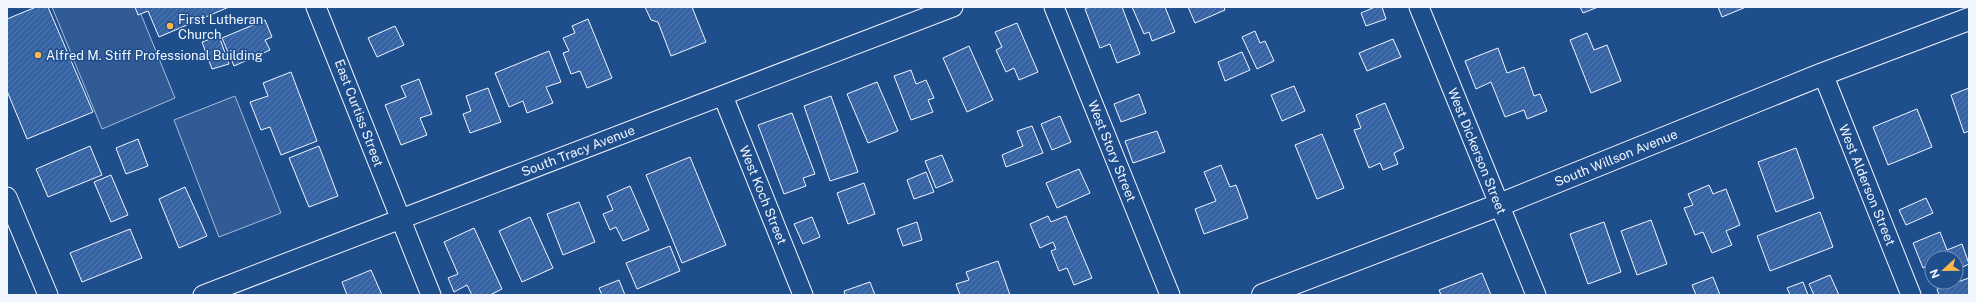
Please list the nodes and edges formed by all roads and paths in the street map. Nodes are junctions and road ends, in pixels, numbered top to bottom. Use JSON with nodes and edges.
{"nodes":[{"id":1,"x":316,"y":7,"type":"edge"},
{"id":2,"x":953,"y":7,"type":"edge"},
{"id":3,"x":1054,"y":7,"type":"edge"},
{"id":4,"x":1419,"y":7,"type":"edge"},
{"id":5,"x":1969,"y":20,"type":"edge"},
{"id":6,"x":1823,"y":74,"type":"junction"},
{"id":7,"x":723,"y":96,"type":"junction"},
{"id":8,"x":7,"y":197,"type":"edge"},
{"id":9,"x":1499,"y":205,"type":"junction"},
{"id":10,"x":400,"y":219,"type":"junction"},
{"id":11,"x":48,"y":295,"type":"edge"},
{"id":12,"x":202,"y":295,"type":"edge"},
{"id":13,"x":431,"y":295,"type":"edge"},
{"id":14,"x":802,"y":295,"type":"edge"},
{"id":15,"x":1170,"y":295,"type":"edge"},
{"id":16,"x":1263,"y":295,"type":"edge"},
{"id":17,"x":1536,"y":295,"type":"edge"},
{"id":18,"x":1911,"y":295,"type":"edge"}],
"edges":[{"from":1,"to":10,"type":"street","name":"East Curtiss Street"},
{"from":2,"to":7,"type":"street","name":"South Tracy Avenue"},
{"from":3,"to":15,"type":"street","name":"West Story Street"},
{"from":4,"to":9,"type":"street","name":"West Dickerson Street"},
{"from":5,"to":6,"type":"main road","name":"South Willson Avenue"},
{"from":6,"to":9,"type":"main road","name":"South Willson Avenue"},
{"from":6,"to":18,"type":"street","name":"West Alderson Street"},
{"from":7,"to":10,"type":"street","name":"South Tracy Avenue"},
{"from":7,"to":14,"type":"street","name":"West Koch Street"},
{"from":8,"to":11,"type":"street"},
{"from":9,"to":16,"type":"main road","name":"South Willson Avenue"},
{"from":9,"to":17,"type":"street","name":"West Dickerson Street"},
{"from":10,"to":12,"type":"street","name":"South Tracy Avenue"},
{"from":10,"to":13,"type":"street","name":"East Curtiss Street"}]}
